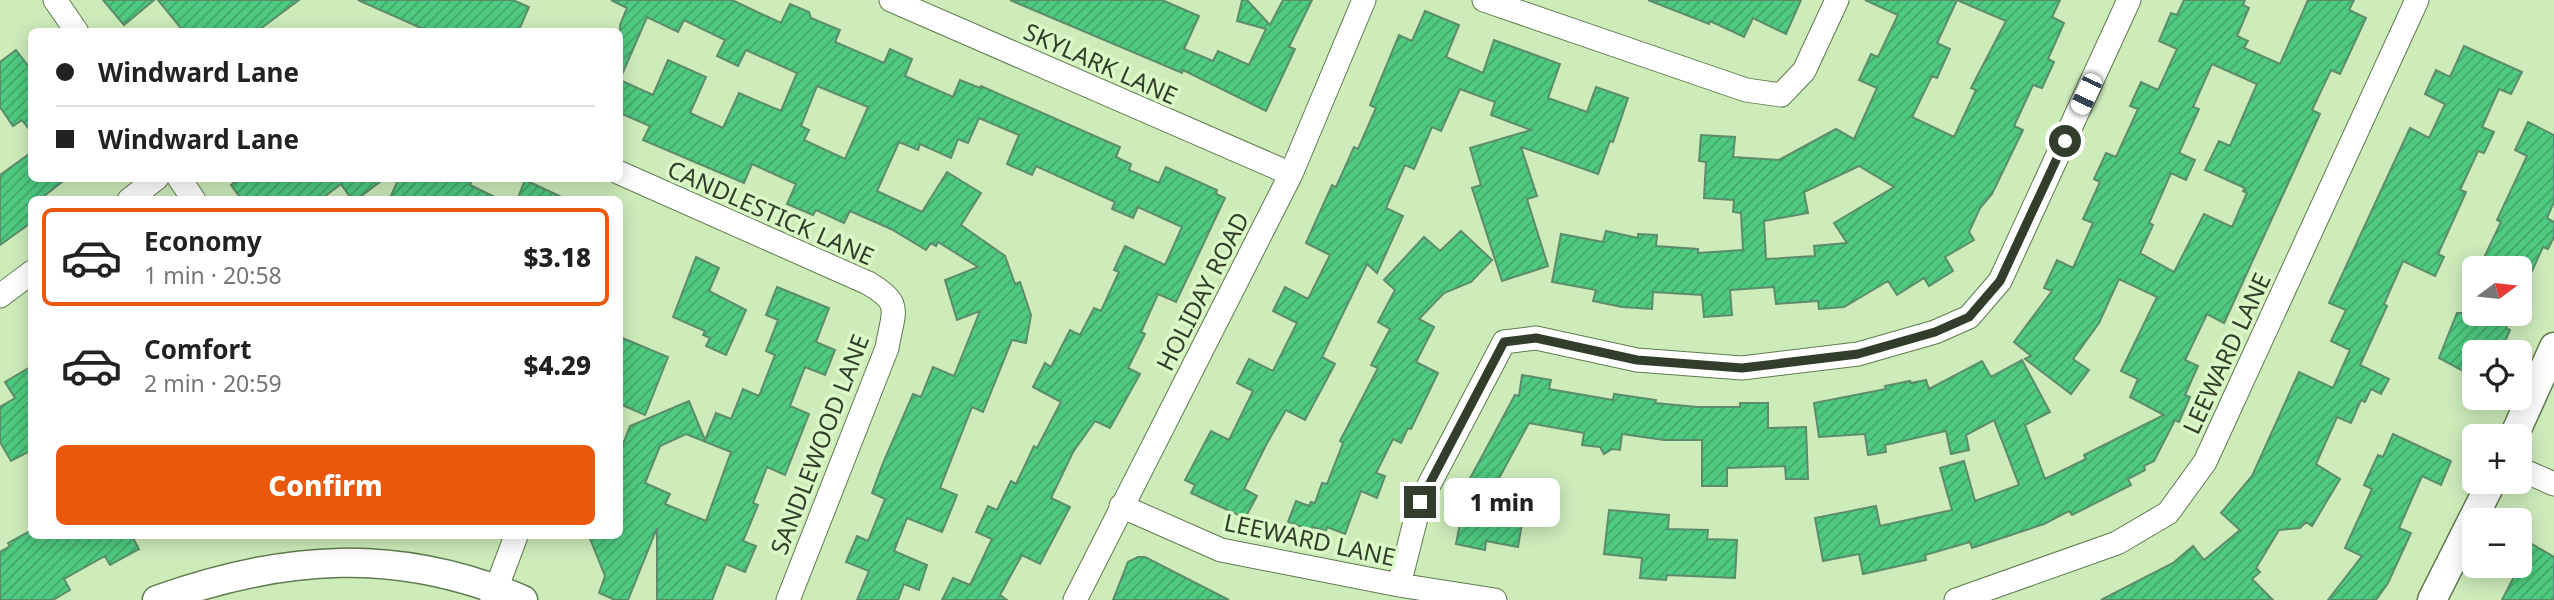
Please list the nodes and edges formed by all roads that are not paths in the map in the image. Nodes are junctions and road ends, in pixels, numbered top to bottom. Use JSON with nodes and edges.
{"nodes":[{"id":1,"x":55,"y":0,"type":"edge"},
{"id":2,"x":891,"y":0,"type":"edge"},
{"id":3,"x":1364,"y":0,"type":"edge"},
{"id":4,"x":1484,"y":0,"type":"edge"},
{"id":5,"x":1838,"y":0,"type":"edge"},
{"id":6,"x":2129,"y":0,"type":"edge"},
{"id":7,"x":2417,"y":0,"type":"edge"},
{"id":8,"x":74,"y":28,"type":"edge"},
{"id":9,"x":623,"y":174,"type":"edge"},
{"id":10,"x":1291,"y":174,"type":"junction"},
{"id":11,"x":152,"y":182,"type":"edge"},
{"id":12,"x":134,"y":196,"type":"edge"},
{"id":13,"x":28,"y":275,"type":"edge"},
{"id":14,"x":0,"y":296,"type":"edge"},
{"id":15,"x":894,"y":306,"type":"joint"},
{"id":16,"x":2554,"y":347,"type":"edge"},
{"id":17,"x":2519,"y":424,"type":"edge"},
{"id":18,"x":2532,"y":474,"type":"edge"},
{"id":19,"x":2554,"y":484,"type":"edge"},
{"id":20,"x":2485,"y":494,"type":"edge"},
{"id":21,"x":1121,"y":506,"type":"junction"},
{"id":22,"x":515,"y":539,"type":"edge"},
{"id":23,"x":1399,"y":585,"type":"junction"},
{"id":24,"x":495,"y":594,"type":"edge"},
{"id":25,"x":157,"y":600,"type":"edge"},
{"id":26,"x":523,"y":600,"type":"edge"},
{"id":27,"x":788,"y":600,"type":"edge"},
{"id":28,"x":1075,"y":600,"type":"edge"},
{"id":29,"x":1495,"y":600,"type":"edge"},
{"id":30,"x":1956,"y":600,"type":"edge"},
{"id":31,"x":2432,"y":600,"type":"edge"}],
"edges":[{"from":1,"to":8,"type":"street"},
{"from":2,"to":10,"type":"street","name":"SKYLARK LANE"},
{"from":3,"to":10,"type":"street","name":"HOLIDAY ROAD"},
{"from":4,"to":5,"type":"street"},
{"from":6,"to":23,"type":"street"},
{"from":7,"to":30,"type":"street","name":"LEEWARD LANE"},
{"from":9,"to":15,"type":"street","name":"CANDLESTICK LANE"},
{"from":10,"to":21,"type":"street","name":"HOLIDAY ROAD"},
{"from":11,"to":12,"type":"street"},
{"from":13,"to":14,"type":"street"},
{"from":15,"to":27,"type":"street","name":"SANDLEWOOD LANE"},
{"from":16,"to":17,"type":"street"},
{"from":18,"to":19,"type":"street"},
{"from":20,"to":31,"type":"street"},
{"from":21,"to":23,"type":"street","name":"LEEWARD LANE"},
{"from":21,"to":28,"type":"street","name":"HOLIDAY ROAD"},
{"from":22,"to":24,"type":"street"},
{"from":23,"to":29,"type":"street","name":"LEEWARD LANE"},
{"from":24,"to":25,"type":"street"},
{"from":24,"to":26,"type":"street"}]}
